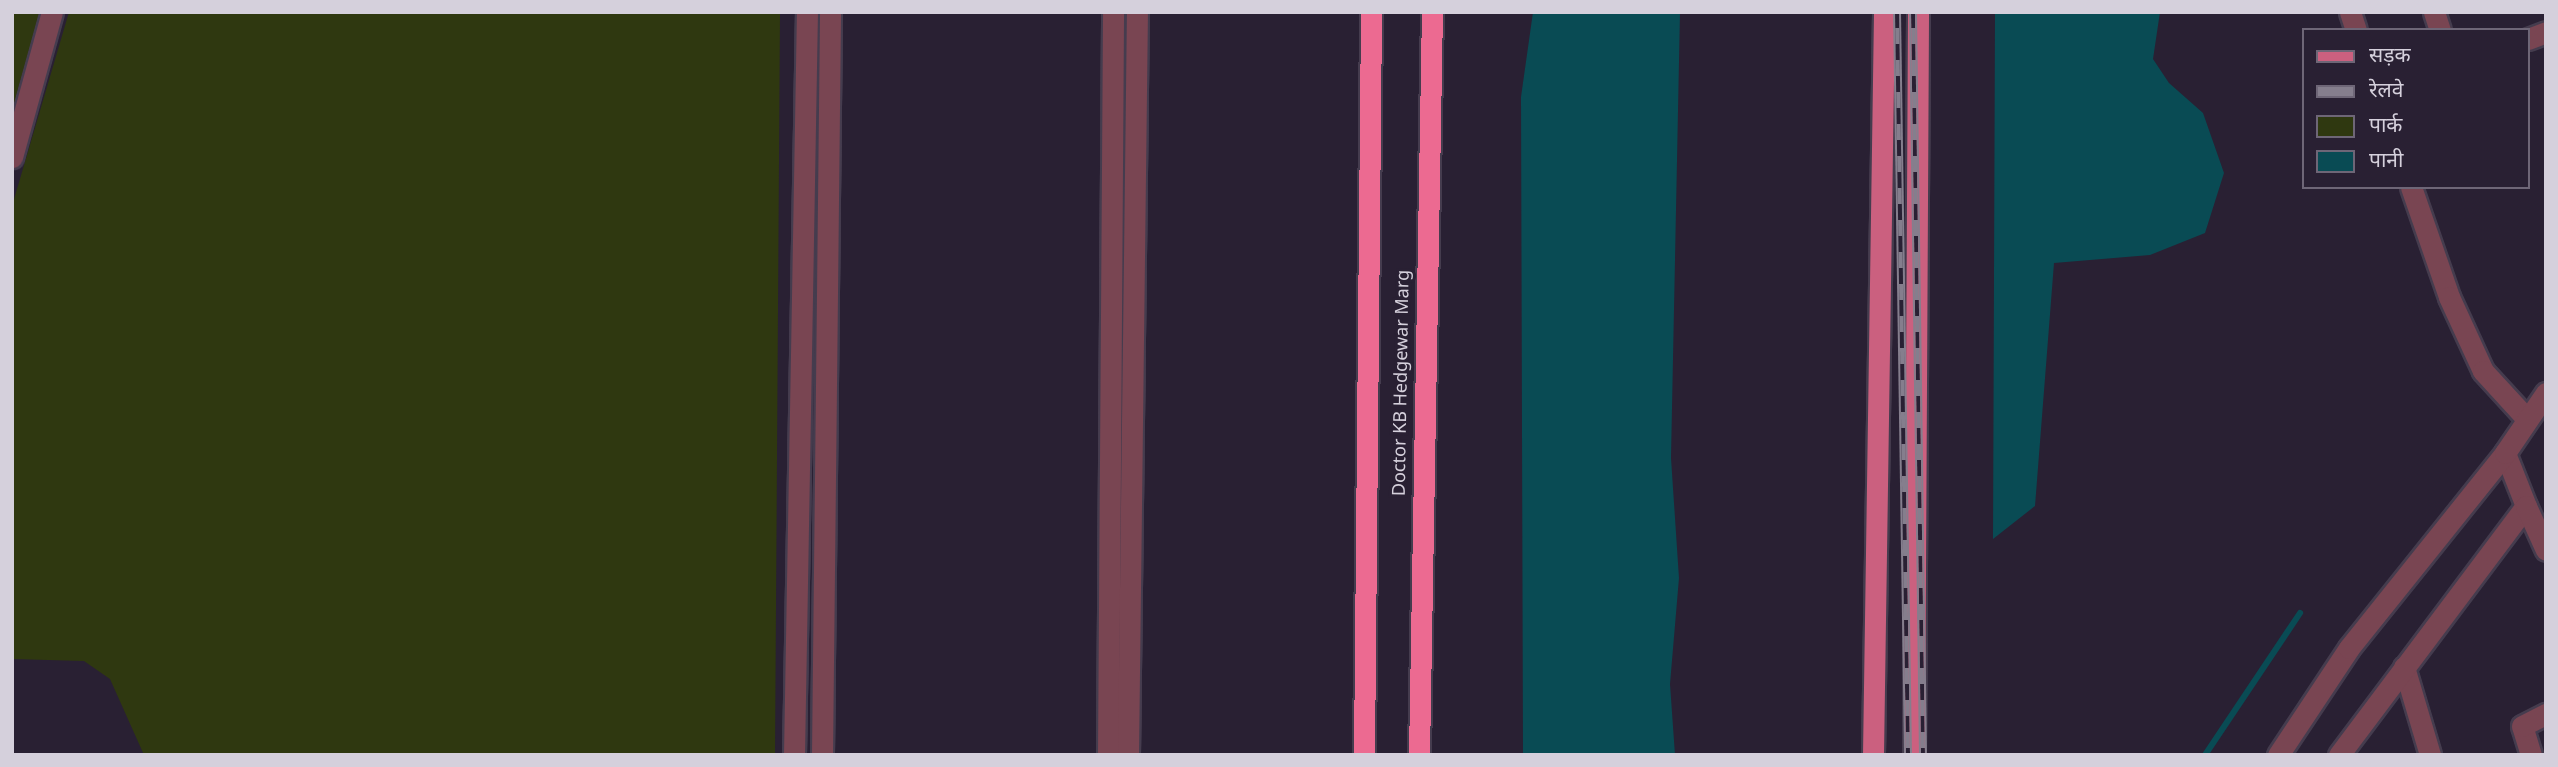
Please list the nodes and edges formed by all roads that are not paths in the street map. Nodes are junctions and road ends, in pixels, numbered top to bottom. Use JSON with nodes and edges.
{"nodes":[{"id":1,"x":52,"y":12,"type":"edge"},
{"id":2,"x":807,"y":12,"type":"edge"},
{"id":3,"x":830,"y":12,"type":"edge"},
{"id":4,"x":1113,"y":12,"type":"edge"},
{"id":5,"x":1137,"y":12,"type":"edge"},
{"id":6,"x":1371,"y":12,"type":"edge"},
{"id":7,"x":1432,"y":12,"type":"edge"},
{"id":8,"x":1884,"y":12,"type":"edge"},
{"id":9,"x":1918,"y":12,"type":"edge"},
{"id":10,"x":12,"y":157,"type":"edge"},
{"id":11,"x":2412,"y":189,"type":"edge"},
{"id":12,"x":2546,"y":393,"type":"edge"},
{"id":13,"x":2527,"y":419,"type":"junction"},
{"id":14,"x":2505,"y":453,"type":"junction"},
{"id":15,"x":2526,"y":506,"type":"junction"},
{"id":16,"x":2546,"y":550,"type":"edge"},
{"id":17,"x":2404,"y":667,"type":"junction"},
{"id":18,"x":2546,"y":714,"type":"edge"},
{"id":19,"x":794,"y":755,"type":"edge"},
{"id":20,"x":822,"y":755,"type":"edge"},
{"id":21,"x":1108,"y":755,"type":"edge"},
{"id":22,"x":1128,"y":755,"type":"edge"},
{"id":23,"x":1364,"y":755,"type":"edge"},
{"id":24,"x":1419,"y":755,"type":"edge"},
{"id":25,"x":1874,"y":755,"type":"edge"},
{"id":26,"x":1914,"y":755,"type":"edge"},
{"id":27,"x":2278,"y":755,"type":"edge"},
{"id":28,"x":2339,"y":755,"type":"edge"},
{"id":29,"x":2430,"y":755,"type":"edge"},
{"id":30,"x":2531,"y":755,"type":"edge"}],
"edges":[{"from":1,"to":10,"type":"street"},
{"from":2,"to":19,"type":"street"},
{"from":3,"to":20,"type":"street"},
{"from":4,"to":21,"type":"street"},
{"from":5,"to":22,"type":"street"},
{"from":6,"to":23,"type":"highway","name":"Doctor KB Hedgewar Marg"},
{"from":7,"to":24,"type":"highway","name":"Doctor KB Hedgewar Marg"},
{"from":8,"to":25,"type":"main road"},
{"from":9,"to":26,"type":"main road"},
{"from":11,"to":13,"type":"street"},
{"from":12,"to":13,"type":"street"},
{"from":13,"to":14,"type":"street"},
{"from":14,"to":15,"type":"street"},
{"from":14,"to":27,"type":"street"},
{"from":15,"to":16,"type":"street"},
{"from":15,"to":17,"type":"street"},
{"from":17,"to":28,"type":"street"},
{"from":17,"to":29,"type":"street"},
{"from":18,"to":30,"type":"street"}]}
